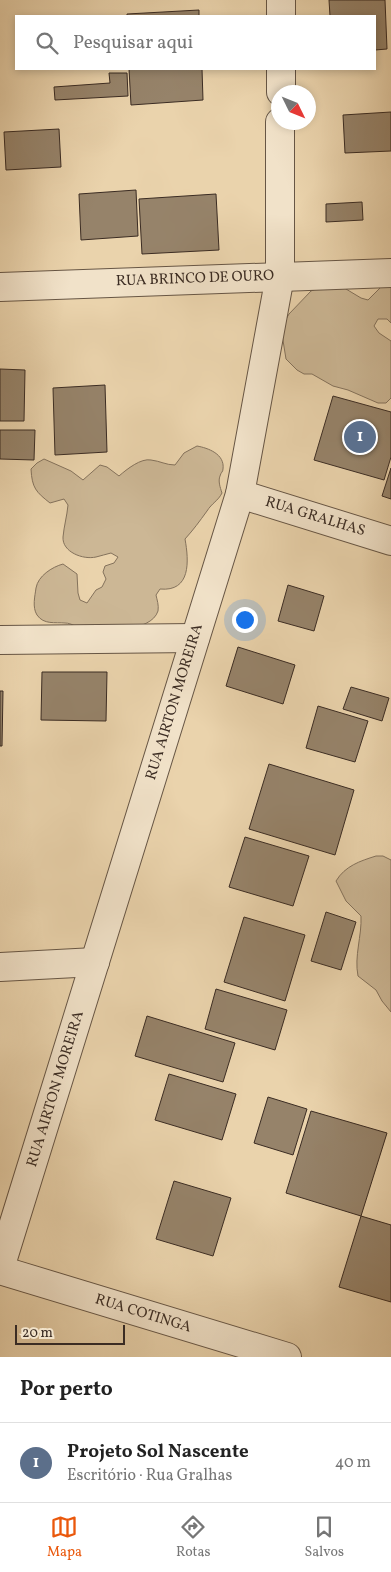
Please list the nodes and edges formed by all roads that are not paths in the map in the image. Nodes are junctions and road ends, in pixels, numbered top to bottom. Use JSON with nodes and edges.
{"nodes":[{"id":1,"x":281,"y":0,"type":"edge"},
{"id":2,"x":281,"y":15,"type":"edge"},
{"id":3,"x":281,"y":70,"type":"edge"},
{"id":4,"x":280,"y":85,"type":"edge"},
{"id":5,"x":280,"y":130,"type":"edge"},
{"id":6,"x":391,"y":273,"type":"edge"},
{"id":7,"x":280,"y":276,"type":"junction"},
{"id":8,"x":0,"y":287,"type":"edge"},
{"id":9,"x":240,"y":494,"type":"junction"},
{"id":10,"x":391,"y":541,"type":"edge"},
{"id":11,"x":195,"y":638,"type":"junction"},
{"id":12,"x":0,"y":640,"type":"edge"},
{"id":13,"x":95,"y":962,"type":"junction"},
{"id":14,"x":0,"y":967,"type":"edge"},
{"id":15,"x":0,"y":1269,"type":"edge"},
{"id":16,"x":287,"y":1357,"type":"edge"}],
"edges":[{"from":1,"to":2,"type":"street"},
{"from":3,"to":4,"type":"street"},
{"from":5,"to":7,"type":"street","name":"RUA AIRTON MOREIRA"},
{"from":6,"to":7,"type":"street","name":"RUA BRINCO DE OURO"},
{"from":7,"to":8,"type":"street","name":"RUA BRINCO DE OURO"},
{"from":7,"to":9,"type":"street","name":"RUA AIRTON MOREIRA"},
{"from":9,"to":10,"type":"street","name":"RUA GRALHAS"},
{"from":9,"to":11,"type":"street","name":"RUA AIRTON MOREIRA"},
{"from":11,"to":12,"type":"street"},
{"from":11,"to":13,"type":"street","name":"RUA AIRTON MOREIRA"},
{"from":13,"to":14,"type":"street"},
{"from":13,"to":15,"type":"street","name":"RUA AIRTON MOREIRA"},
{"from":15,"to":16,"type":"street","name":"RUA COTINGA"}]}
